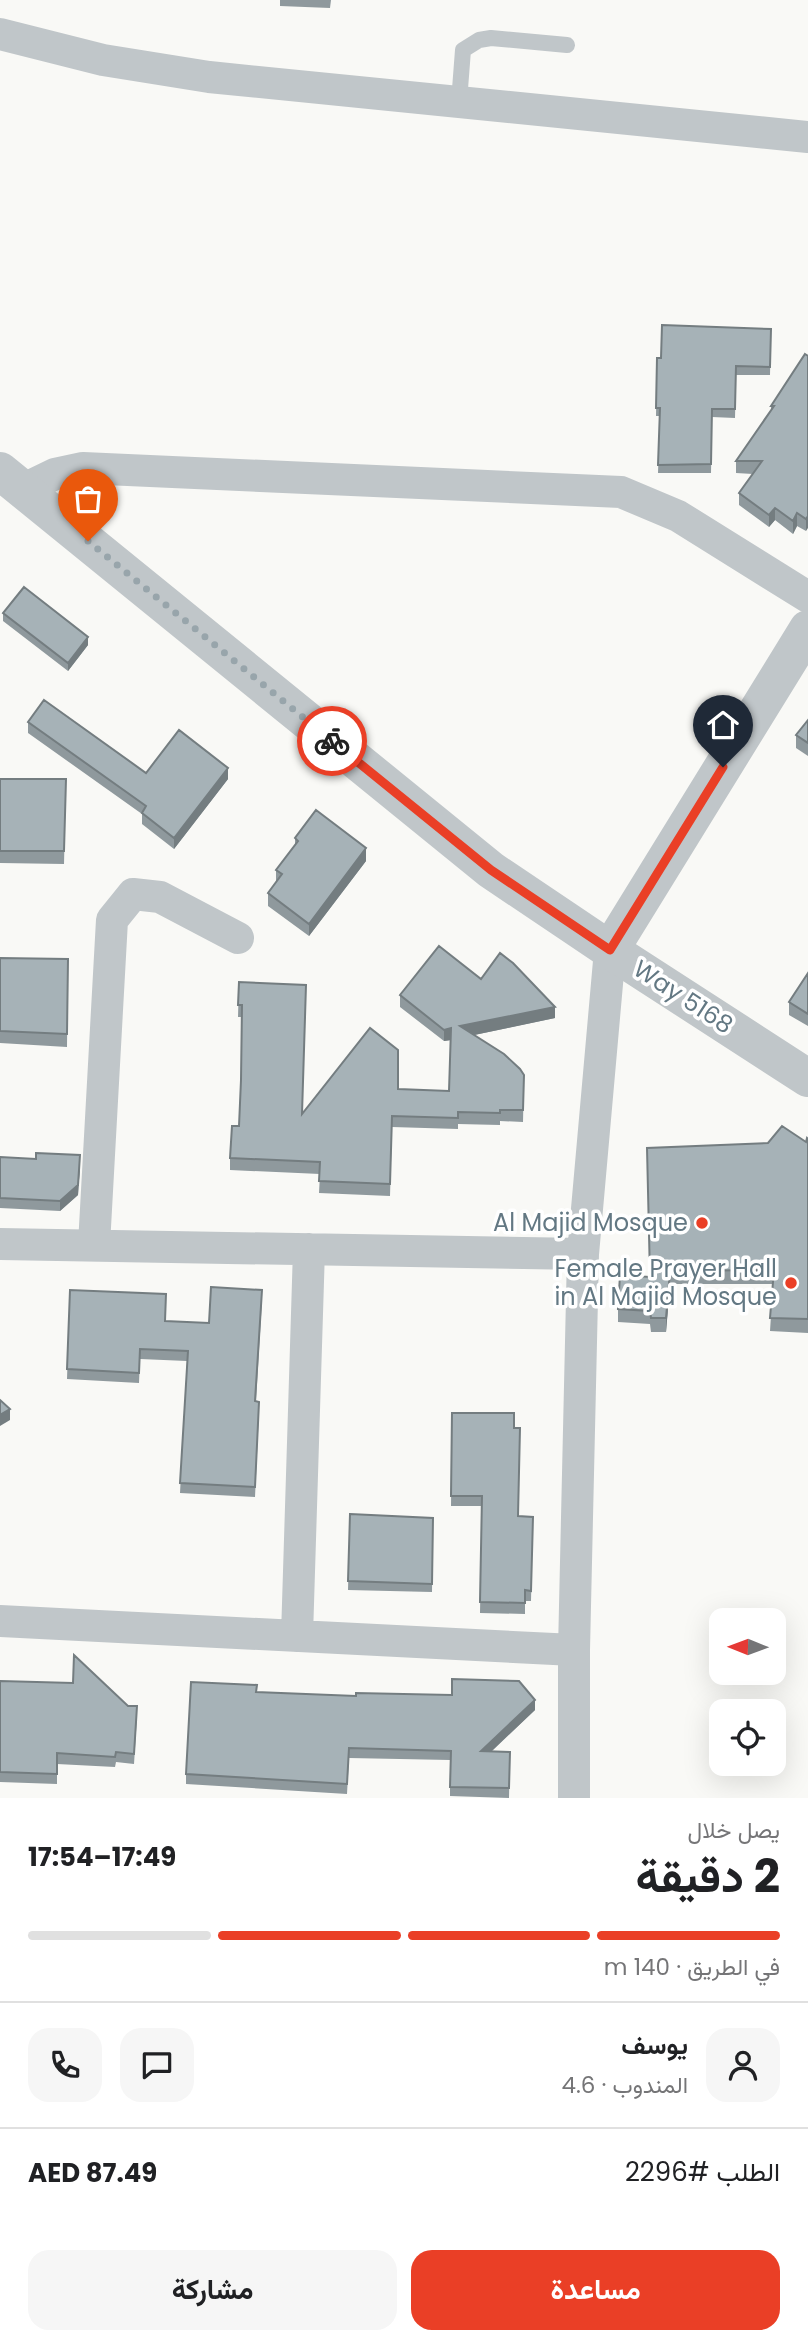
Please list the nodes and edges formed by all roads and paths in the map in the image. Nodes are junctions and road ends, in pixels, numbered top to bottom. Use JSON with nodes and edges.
{"nodes":[{"id":1,"x":0,"y":34,"type":"edge"},
{"id":2,"x":567,"y":45,"type":"dead end"},
{"id":3,"x":459,"y":102,"type":"junction"},
{"id":4,"x":808,"y":137,"type":"edge"},
{"id":5,"x":12,"y":480,"type":"edge"},
{"id":6,"x":808,"y":597,"type":"edge"},
{"id":7,"x":808,"y":629,"type":"edge"},
{"id":8,"x":238,"y":938,"type":"dead end"},
{"id":9,"x":610,"y":950,"type":"junction"},
{"id":10,"x":808,"y":1078,"type":"edge"},
{"id":11,"x":0,"y":1244,"type":"edge"},
{"id":12,"x":94,"y":1245,"type":"junction"},
{"id":13,"x":309,"y":1249,"type":"junction"},
{"id":14,"x":583,"y":1254,"type":"junction"},
{"id":15,"x":0,"y":1621,"type":"edge"},
{"id":16,"x":297,"y":1636,"type":"junction"},
{"id":17,"x":574,"y":1650,"type":"junction"},
{"id":18,"x":574,"y":1798,"type":"edge"}],
"edges":[{"from":1,"to":3,"type":"street"},
{"from":2,"to":3,"type":"lane"},
{"from":3,"to":4,"type":"street"},
{"from":5,"to":6,"type":"street"},
{"from":5,"to":9,"type":"street","name":"Way 5168"},
{"from":7,"to":9,"type":"street"},
{"from":8,"to":12,"type":"street"},
{"from":9,"to":10,"type":"street","name":"Way 5168"},
{"from":9,"to":14,"type":"street"},
{"from":11,"to":12,"type":"street"},
{"from":12,"to":13,"type":"street"},
{"from":13,"to":14,"type":"street"},
{"from":13,"to":16,"type":"street"},
{"from":14,"to":17,"type":"street"},
{"from":15,"to":16,"type":"street"},
{"from":16,"to":17,"type":"street"},
{"from":17,"to":18,"type":"street"}]}
